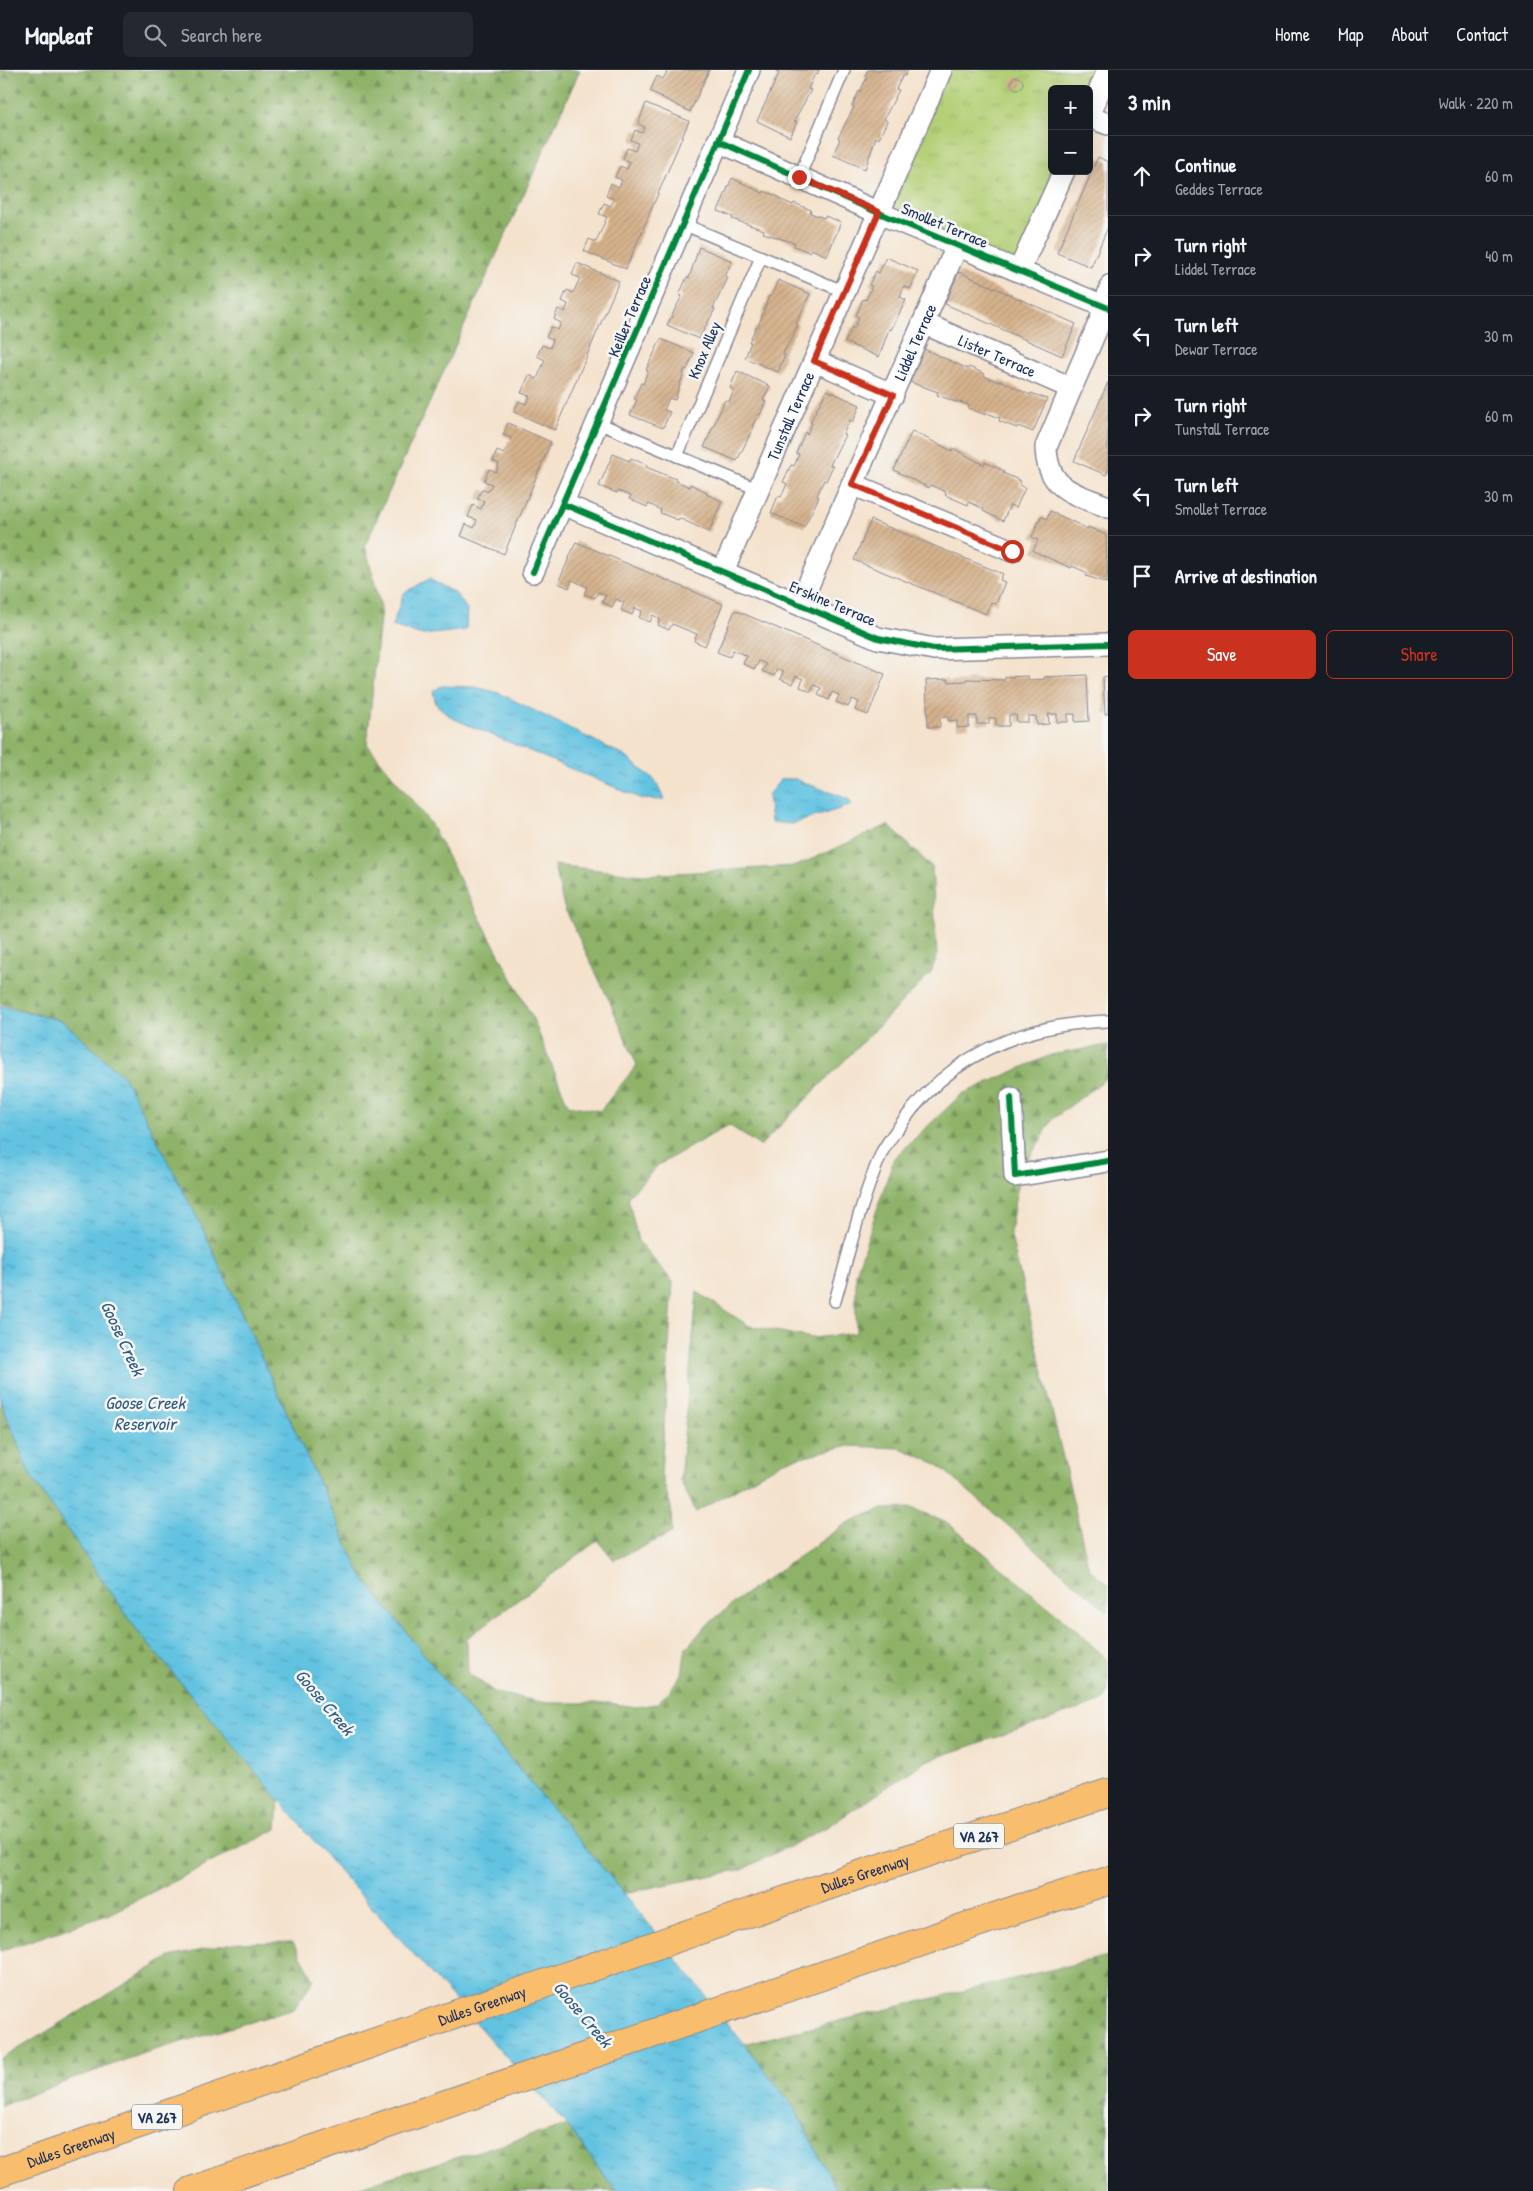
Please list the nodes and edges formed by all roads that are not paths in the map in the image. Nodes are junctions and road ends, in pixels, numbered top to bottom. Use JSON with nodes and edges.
{"nodes":[{"id":1,"x":749,"y":70,"type":"edge"},
{"id":2,"x":844,"y":70,"type":"edge"},
{"id":3,"x":941,"y":70,"type":"edge"},
{"id":4,"x":1108,"y":70,"type":"edge"},
{"id":5,"x":1093,"y":106,"type":"edge"},
{"id":6,"x":1093,"y":118,"type":"edge"},
{"id":7,"x":1108,"y":124,"type":"edge"},
{"id":8,"x":718,"y":141,"type":"junction"},
{"id":9,"x":1062,"y":175,"type":"edge"},
{"id":10,"x":799,"y":177,"type":"junction"},
{"id":11,"x":879,"y":212,"type":"junction"},
{"id":12,"x":683,"y":224,"type":"junction"},
{"id":13,"x":957,"y":246,"type":"junction"},
{"id":14,"x":761,"y":257,"type":"junction"},
{"id":15,"x":1019,"y":271,"type":"junction"},
{"id":16,"x":1108,"y":281,"type":"edge"},
{"id":17,"x":845,"y":292,"type":"junction"},
{"id":18,"x":1104,"y":306,"type":"edge"},
{"id":19,"x":923,"y":323,"type":"junction"},
{"id":20,"x":814,"y":361,"type":"junction"},
{"id":21,"x":1071,"y":388,"type":"junction"},
{"id":22,"x":893,"y":395,"type":"junction"},
{"id":23,"x":598,"y":423,"type":"junction"},
{"id":24,"x":677,"y":456,"type":"junction"},
{"id":25,"x":852,"y":484,"type":"junction"},
{"id":26,"x":757,"y":490,"type":"junction"},
{"id":27,"x":563,"y":504,"type":"junction"},
{"id":28,"x":1108,"y":506,"type":"edge"},
{"id":29,"x":1012,"y":551,"type":"dead end"},
{"id":30,"x":723,"y":571,"type":"junction"},
{"id":31,"x":533,"y":572,"type":"dead end"},
{"id":32,"x":800,"y":604,"type":"junction"},
{"id":33,"x":1108,"y":644,"type":"edge"},
{"id":34,"x":1108,"y":1021,"type":"edge"},
{"id":35,"x":1011,"y":1098,"type":"dead end"},
{"id":36,"x":1108,"y":1161,"type":"edge"},
{"id":37,"x":835,"y":1302,"type":"dead end"},
{"id":38,"x":1108,"y":1793,"type":"edge"},
{"id":39,"x":1108,"y":1881,"type":"edge"},
{"id":40,"x":0,"y":2172,"type":"edge"},
{"id":41,"x":191,"y":2191,"type":"edge"}],
"edges":[{"from":1,"to":8,"type":"street","name":"Keiller Terrace"},
{"from":2,"to":10,"type":"lane"},
{"from":3,"to":11,"type":"street","name":"Tunstall Terrace"},
{"from":4,"to":5,"type":"street"},
{"from":6,"to":7,"type":"street"},
{"from":8,"to":10,"type":"street","name":"Smollet Terrace"},
{"from":8,"to":12,"type":"street","name":"Keiller Terrace"},
{"from":9,"to":15,"type":"street"},
{"from":10,"to":11,"type":"street","name":"Smollet Terrace"},
{"from":11,"to":13,"type":"street","name":"Smollet Terrace"},
{"from":11,"to":17,"type":"street","name":"Tunstall Terrace"},
{"from":12,"to":14,"type":"lane"},
{"from":12,"to":23,"type":"street","name":"Keiller Terrace"},
{"from":13,"to":15,"type":"street","name":"Smollet Terrace"},
{"from":13,"to":19,"type":"street","name":"Liddel Terrace"},
{"from":14,"to":17,"type":"lane"},
{"from":14,"to":24,"type":"lane","name":"Knox Alley"},
{"from":15,"to":18,"type":"street","name":"Smollet Terrace"},
{"from":16,"to":18,"type":"lane"},
{"from":17,"to":20,"type":"street","name":"Tunstall Terrace"},
{"from":18,"to":21,"type":"street"},
{"from":19,"to":21,"type":"street","name":"Lister Terrace"},
{"from":19,"to":22,"type":"street","name":"Liddel Terrace"},
{"from":20,"to":22,"type":"street"},
{"from":20,"to":26,"type":"street","name":"Tunstall Terrace"},
{"from":21,"to":28,"type":"street"},
{"from":22,"to":25,"type":"street","name":"Liddel Terrace"},
{"from":23,"to":24,"type":"lane"},
{"from":23,"to":27,"type":"street","name":"Keiller Terrace"},
{"from":24,"to":26,"type":"lane"},
{"from":25,"to":29,"type":"street"},
{"from":25,"to":32,"type":"street","name":"Liddel Terrace"},
{"from":26,"to":30,"type":"street","name":"Tunstall Terrace"},
{"from":27,"to":30,"type":"street","name":"Erskine Terrace"},
{"from":27,"to":31,"type":"street","name":"Keiller Terrace"},
{"from":30,"to":32,"type":"street","name":"Erskine Terrace"},
{"from":32,"to":33,"type":"street","name":"Erskine Terrace"},
{"from":34,"to":37,"type":"lane"},
{"from":35,"to":36,"type":"street"},
{"from":38,"to":40,"type":"highway","name":"Dulles Greenway","number":"VA 267"},
{"from":39,"to":41,"type":"highway"}]}
